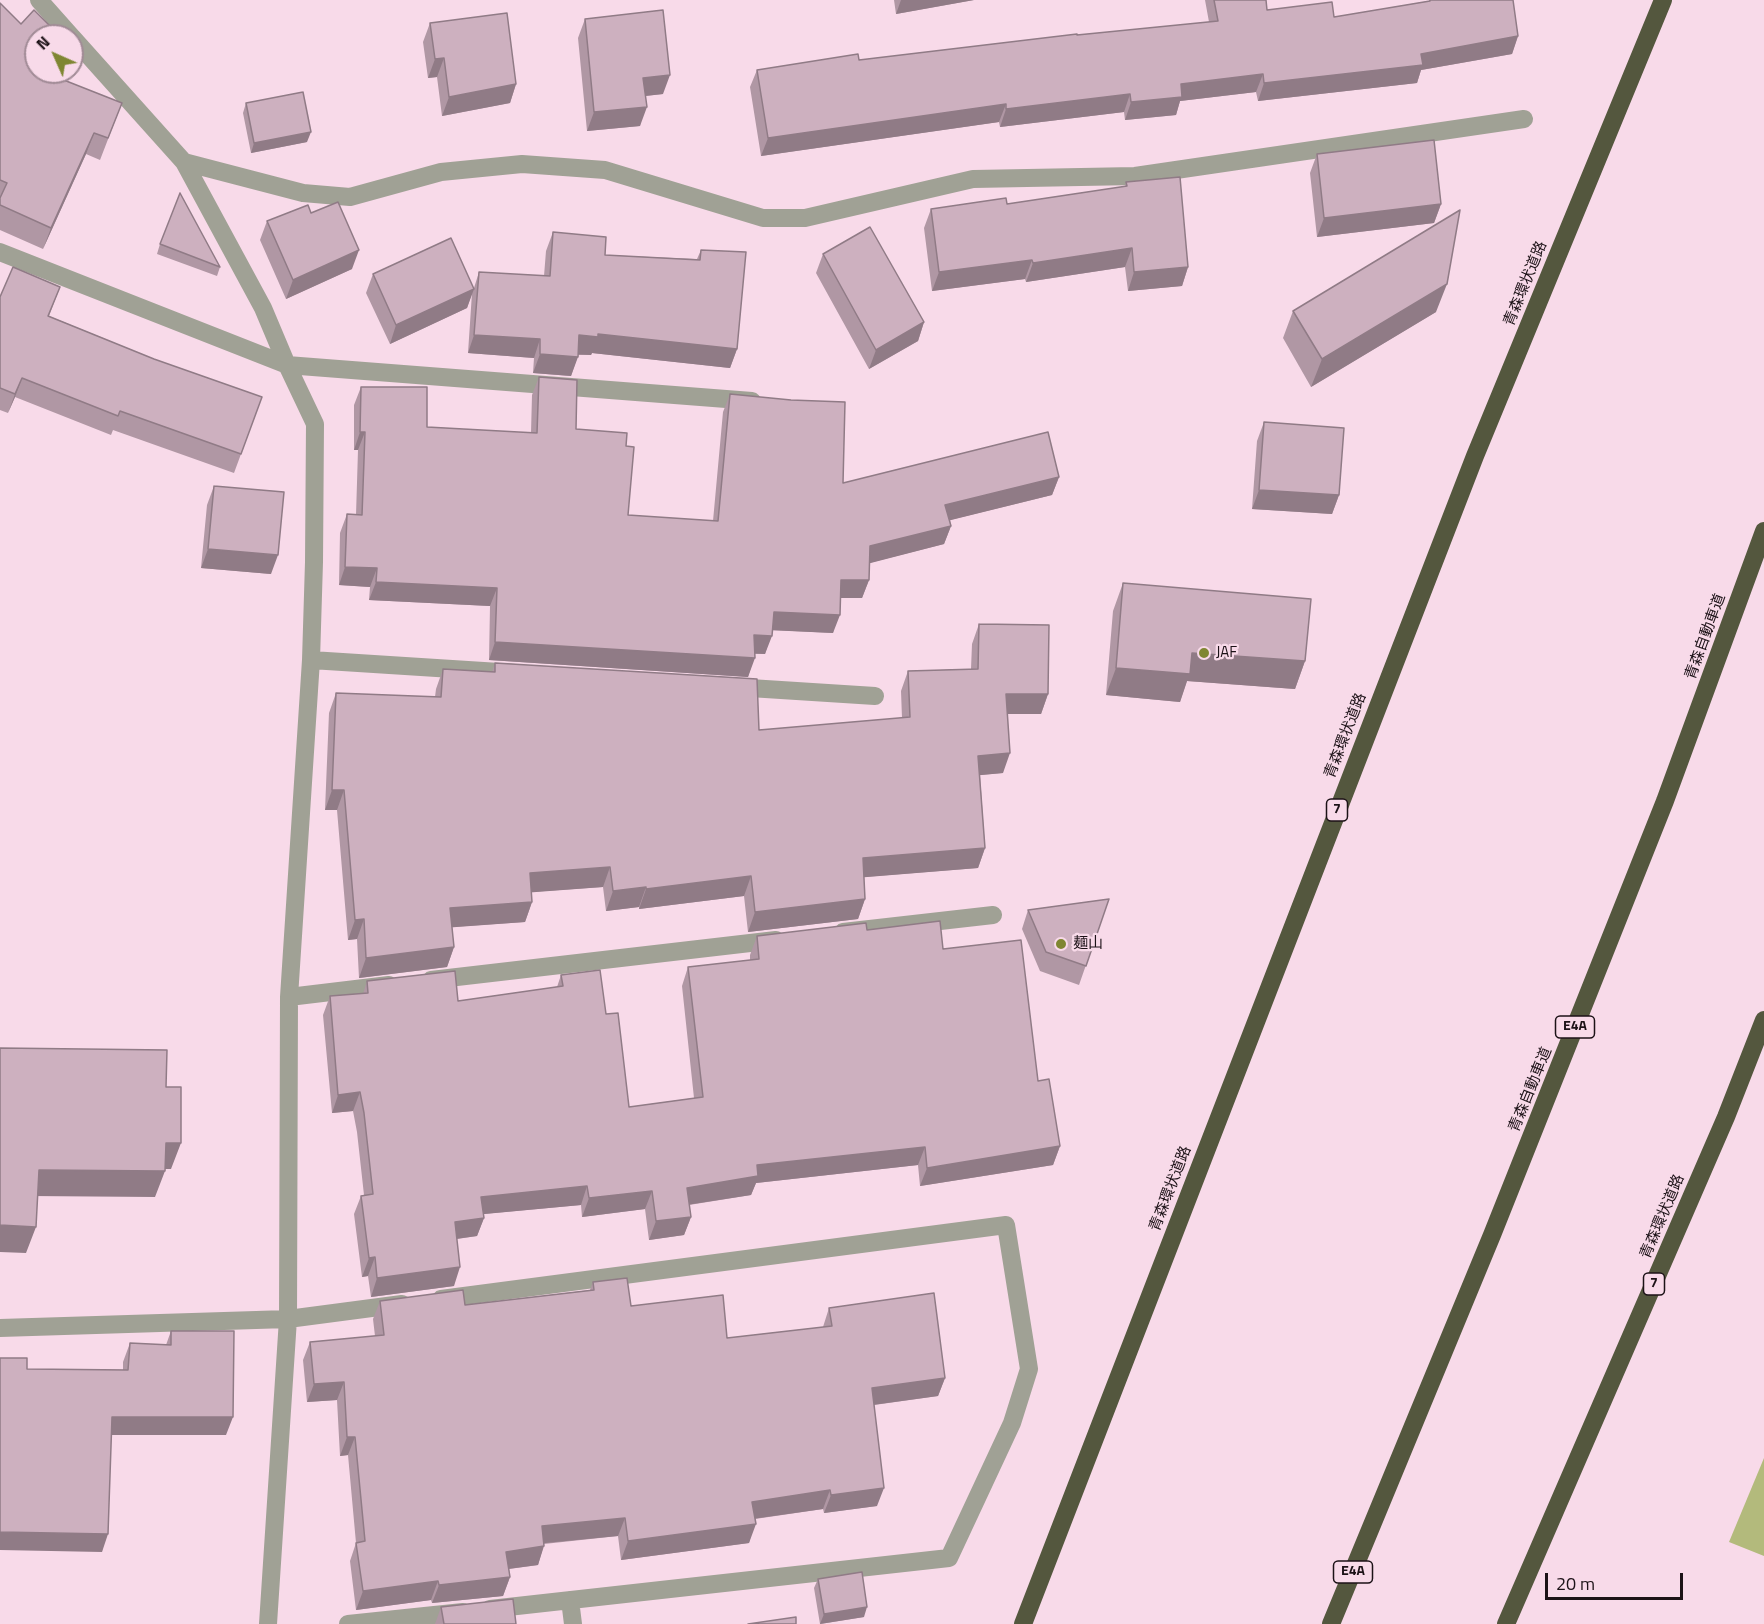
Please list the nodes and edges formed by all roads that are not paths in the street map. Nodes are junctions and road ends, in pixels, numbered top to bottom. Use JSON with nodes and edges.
{"nodes":[{"id":1,"x":39,"y":0,"type":"edge"},
{"id":2,"x":1663,"y":0,"type":"edge"},
{"id":3,"x":61,"y":24,"type":"edge"},
{"id":4,"x":84,"y":50,"type":"edge"},
{"id":5,"x":1524,"y":119,"type":"dead end"},
{"id":6,"x":184,"y":162,"type":"junction"},
{"id":7,"x":0,"y":252,"type":"edge"},
{"id":8,"x":287,"y":365,"type":"junction"},
{"id":9,"x":773,"y":402,"type":"edge"},
{"id":10,"x":1764,"y":531,"type":"edge"},
{"id":11,"x":310,"y":660,"type":"junction"},
{"id":12,"x":534,"y":675,"type":"edge"},
{"id":13,"x":722,"y":687,"type":"edge"},
{"id":14,"x":875,"y":696,"type":"dead end"},
{"id":15,"x":993,"y":915,"type":"dead end"},
{"id":16,"x":826,"y":934,"type":"edge"},
{"id":17,"x":790,"y":938,"type":"edge"},
{"id":18,"x":290,"y":997,"type":"junction"},
{"id":19,"x":1764,"y":1020,"type":"edge"},
{"id":20,"x":288,"y":1319,"type":"junction"},
{"id":21,"x":0,"y":1328,"type":"edge"},
{"id":22,"x":570,"y":1600,"type":"junction"},
{"id":23,"x":268,"y":1624,"type":"edge"},
{"id":24,"x":348,"y":1624,"type":"edge"},
{"id":25,"x":573,"y":1624,"type":"edge"},
{"id":26,"x":1023,"y":1624,"type":"edge"},
{"id":27,"x":1331,"y":1624,"type":"edge"},
{"id":28,"x":1506,"y":1624,"type":"edge"}],
"edges":[{"from":1,"to":3,"type":"street"},
{"from":2,"to":26,"type":"highway","name":"青森環状道路","number":"7"},
{"from":4,"to":6,"type":"street"},
{"from":5,"to":6,"type":"street"},
{"from":6,"to":8,"type":"street"},
{"from":7,"to":8,"type":"street"},
{"from":8,"to":9,"type":"street"},
{"from":8,"to":11,"type":"street"},
{"from":10,"to":27,"type":"highway","name":"青森自動車道","number":"E4A"},
{"from":11,"to":12,"type":"street"},
{"from":11,"to":18,"type":"street"},
{"from":13,"to":14,"type":"street"},
{"from":15,"to":16,"type":"street"},
{"from":17,"to":18,"type":"street"},
{"from":18,"to":20,"type":"street"},
{"from":19,"to":28,"type":"highway","name":"青森環状道路","number":"7"},
{"from":20,"to":21,"type":"street"},
{"from":20,"to":22,"type":"street"},
{"from":20,"to":23,"type":"street"},
{"from":22,"to":24,"type":"street"},
{"from":22,"to":25,"type":"street"}]}
